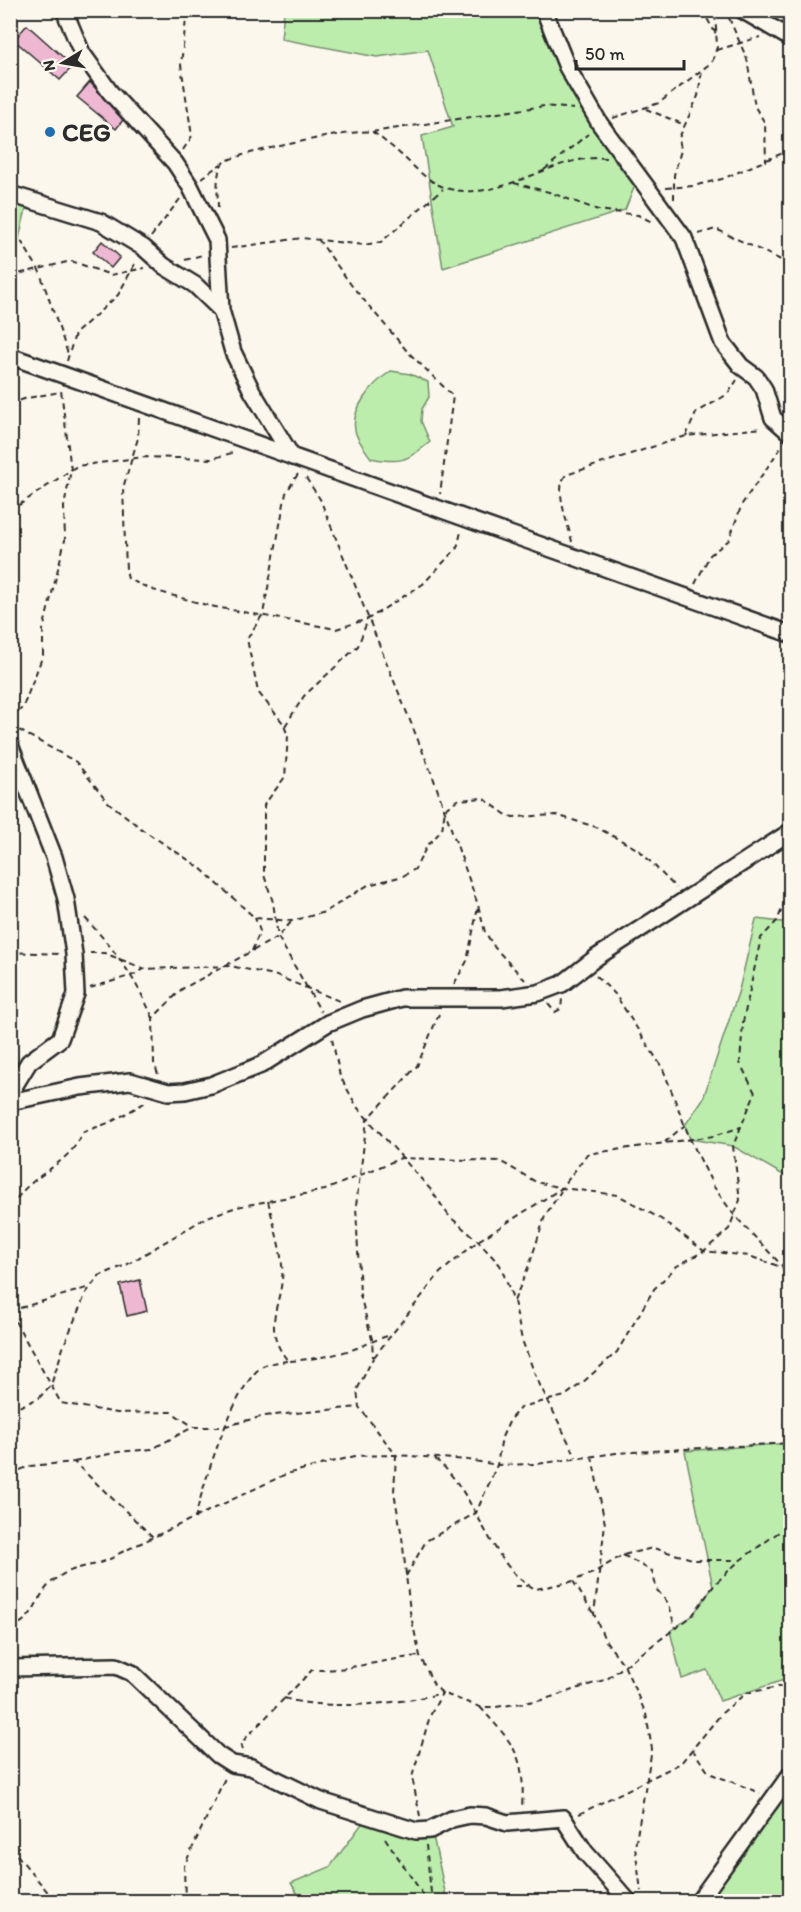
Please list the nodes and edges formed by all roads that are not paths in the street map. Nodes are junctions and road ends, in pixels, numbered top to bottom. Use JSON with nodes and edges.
{"nodes":[{"id":1,"x":64,"y":10,"type":"edge"},
{"id":2,"x":544,"y":10,"type":"edge"},
{"id":3,"x":742,"y":10,"type":"edge"},
{"id":4,"x":784,"y":36,"type":"edge"},
{"id":5,"x":10,"y":194,"type":"edge"},
{"id":6,"x":220,"y":310,"type":"junction"},
{"id":7,"x":10,"y":356,"type":"edge"},
{"id":8,"x":787,"y":431,"type":"edge"},
{"id":9,"x":292,"y":457,"type":"junction"},
{"id":10,"x":790,"y":634,"type":"edge"},
{"id":11,"x":10,"y":745,"type":"edge"},
{"id":12,"x":790,"y":832,"type":"edge"},
{"id":13,"x":10,"y":1093,"type":"edge"},
{"id":14,"x":10,"y":1101,"type":"edge"},
{"id":15,"x":10,"y":1668,"type":"edge"},
{"id":16,"x":790,"y":1774,"type":"edge"},
{"id":17,"x":629,"y":1902,"type":"edge"},
{"id":18,"x":698,"y":1902,"type":"edge"}],
"edges":[{"from":1,"to":6,"type":"street"},
{"from":2,"to":8,"type":"street"},
{"from":3,"to":4,"type":"street"},
{"from":5,"to":6,"type":"street"},
{"from":6,"to":9,"type":"street"},
{"from":7,"to":9,"type":"street"},
{"from":9,"to":10,"type":"street"},
{"from":11,"to":13,"type":"street"},
{"from":12,"to":14,"type":"street"},
{"from":15,"to":17,"type":"street"},
{"from":16,"to":18,"type":"street"}]}
